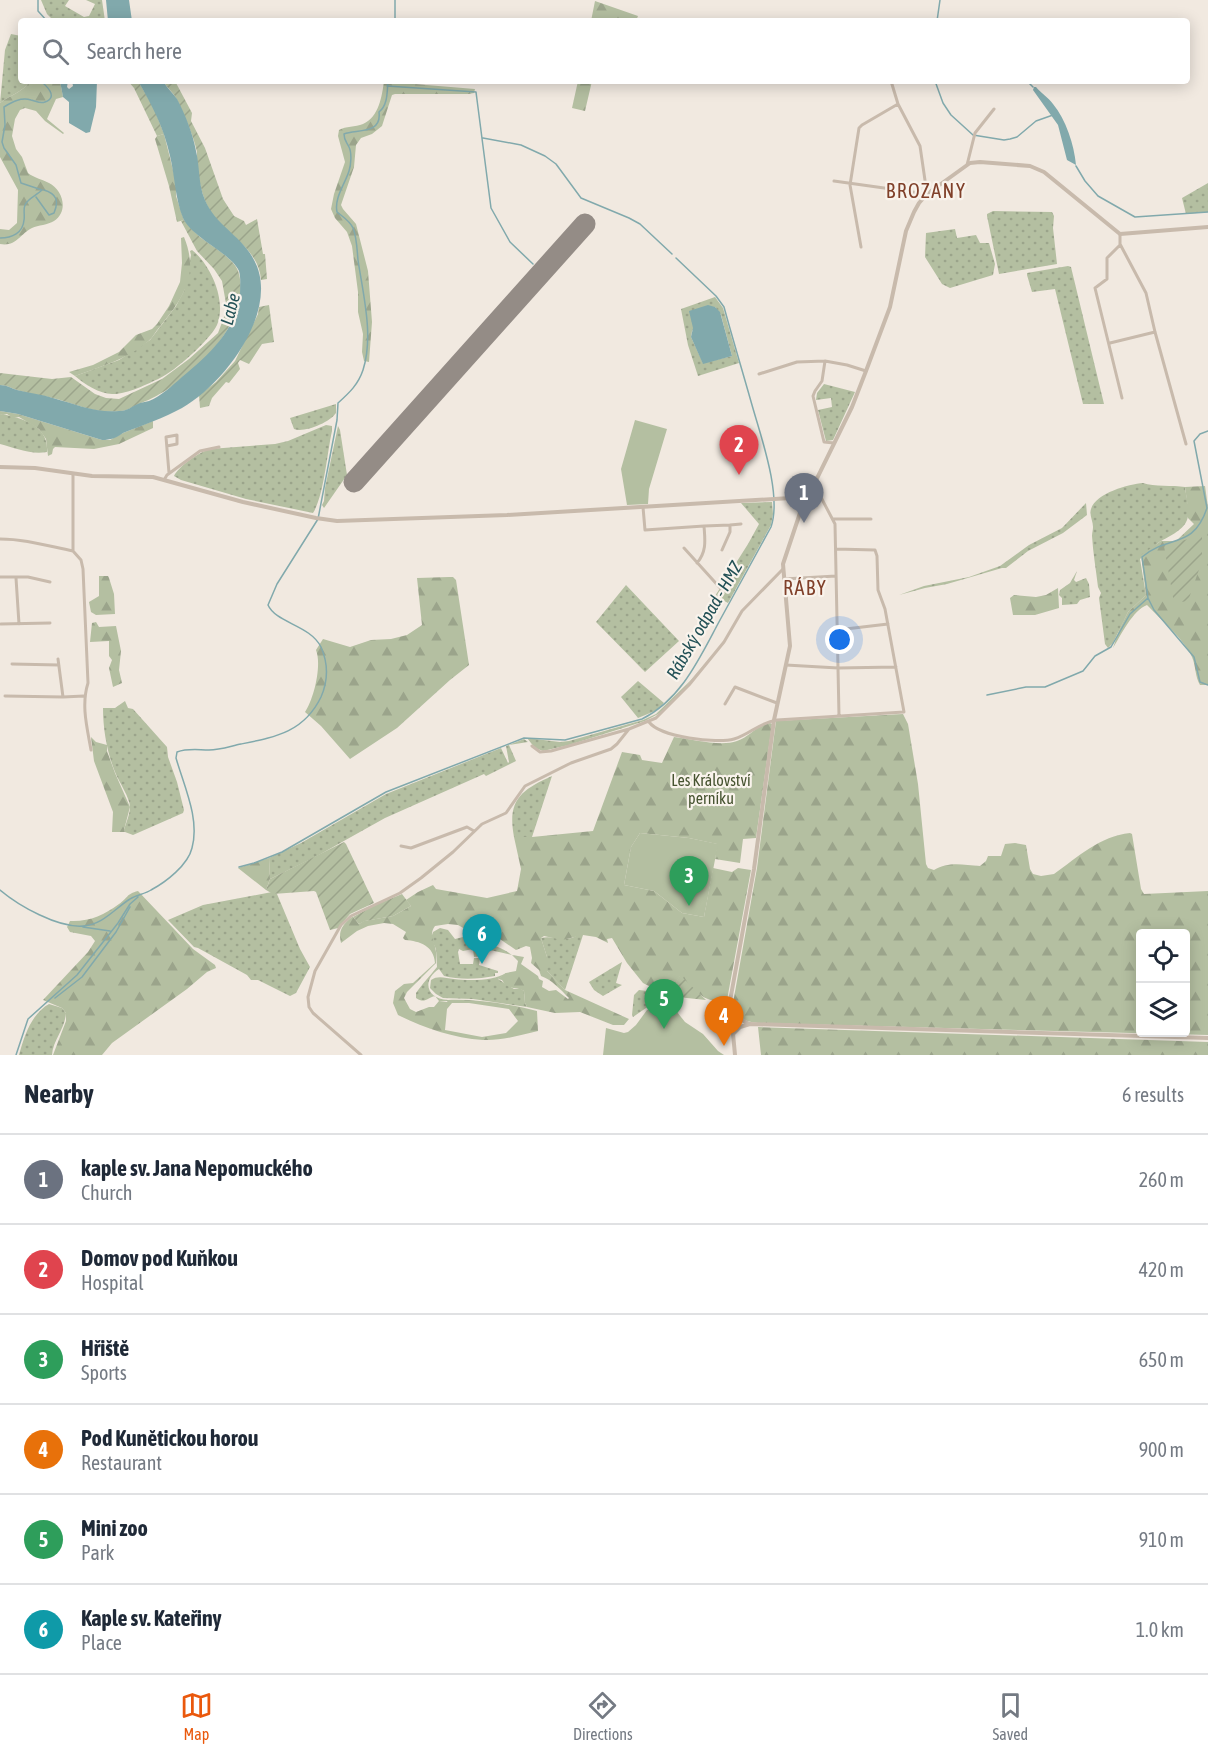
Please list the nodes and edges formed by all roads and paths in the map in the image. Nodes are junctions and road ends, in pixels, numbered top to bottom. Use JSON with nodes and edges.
{"nodes":[{"id":1,"x":892,"y":84,"type":"edge"},
{"id":2,"x":898,"y":104,"type":"junction"},
{"id":3,"x":994,"y":109,"type":"dead end"},
{"id":4,"x":967,"y":165,"type":"junction"},
{"id":5,"x":834,"y":181,"type":"dead end"},
{"id":6,"x":850,"y":183,"type":"junction"},
{"id":7,"x":927,"y":194,"type":"junction"},
{"id":8,"x":1208,"y":227,"type":"edge"},
{"id":9,"x":1120,"y":234,"type":"junction"},
{"id":10,"x":1120,"y":245,"type":"junction"},
{"id":11,"x":861,"y":247,"type":"dead end"},
{"id":12,"x":1155,"y":332,"type":"junction"},
{"id":13,"x":1109,"y":343,"type":"junction"},
{"id":14,"x":825,"y":361,"type":"junction"},
{"id":15,"x":866,"y":371,"type":"junction"},
{"id":16,"x":759,"y":374,"type":"dead end"},
{"id":17,"x":1122,"y":398,"type":"dead end"},
{"id":18,"x":834,"y":443,"type":"junction"},
{"id":19,"x":1186,"y":444,"type":"dead end"},
{"id":20,"x":167,"y":446,"type":"dead end"},
{"id":21,"x":219,"y":447,"type":"dead end"},
{"id":22,"x":0,"y":467,"type":"edge"},
{"id":23,"x":169,"y":473,"type":"junction"},
{"id":24,"x":73,"y":474,"type":"junction"},
{"id":25,"x":164,"y":480,"type":"junction"},
{"id":26,"x":814,"y":484,"type":"junction"},
{"id":27,"x":807,"y":497,"type":"junction"},
{"id":28,"x":643,"y":506,"type":"junction"},
{"id":29,"x":834,"y":519,"type":"junction"},
{"id":30,"x":871,"y":519,"type":"dead end"},
{"id":31,"x":741,"y":524,"type":"dead end"},
{"id":32,"x":730,"y":525,"type":"junction"},
{"id":33,"x":704,"y":526,"type":"junction"},
{"id":34,"x":0,"y":539,"type":"edge"},
{"id":35,"x":684,"y":548,"type":"dead end"},
{"id":36,"x":836,"y":549,"type":"junction"},
{"id":37,"x":723,"y":550,"type":"dead end"},
{"id":38,"x":73,"y":551,"type":"junction"},
{"id":39,"x":697,"y":562,"type":"junction"},
{"id":40,"x":783,"y":569,"type":"junction"},
{"id":41,"x":836,"y":576,"type":"junction"},
{"id":42,"x":0,"y":577,"type":"edge"},
{"id":43,"x":16,"y":578,"type":"junction"},
{"id":44,"x":784,"y":579,"type":"junction"},
{"id":45,"x":50,"y":582,"type":"dead end"},
{"id":46,"x":722,"y":590,"type":"dead end"},
{"id":47,"x":50,"y":623,"type":"dead end"},
{"id":48,"x":1,"y":624,"type":"edge"},
{"id":49,"x":19,"y":624,"type":"junction"},
{"id":50,"x":888,"y":624,"type":"junction"},
{"id":51,"x":837,"y":630,"type":"junction"},
{"id":52,"x":58,"y":659,"type":"dead end"},
{"id":53,"x":12,"y":664,"type":"dead end"},
{"id":54,"x":786,"y":664,"type":"junction"},
{"id":55,"x":59,"y":665,"type":"junction"},
{"id":56,"x":896,"y":667,"type":"junction"},
{"id":57,"x":838,"y":668,"type":"junction"},
{"id":58,"x":5,"y":696,"type":"dead end"},
{"id":59,"x":84,"y":696,"type":"junction"},
{"id":60,"x":63,"y":697,"type":"junction"},
{"id":61,"x":777,"y":703,"type":"junction"},
{"id":62,"x":725,"y":704,"type":"dead end"},
{"id":63,"x":839,"y":716,"type":"junction"},
{"id":64,"x":774,"y":720,"type":"junction"},
{"id":65,"x":649,"y":722,"type":"junction"},
{"id":66,"x":629,"y":729,"type":"junction"},
{"id":67,"x":532,"y":746,"type":"dead end"},
{"id":68,"x":91,"y":750,"type":"dead end"},
{"id":69,"x":474,"y":831,"type":"junction"},
{"id":70,"x":401,"y":846,"type":"dead end"},
{"id":71,"x":731,"y":1011,"type":"junction"},
{"id":72,"x":750,"y":1024,"type":"junction"},
{"id":73,"x":733,"y":1034,"type":"junction"},
{"id":74,"x":1208,"y":1038,"type":"edge"},
{"id":75,"x":361,"y":1055,"type":"edge"},
{"id":76,"x":735,"y":1055,"type":"edge"}],
"edges":[{"from":1,"to":2,"type":"street"},
{"from":2,"to":6,"type":"street"},
{"from":2,"to":7,"type":"street"},
{"from":3,"to":4,"type":"street"},
{"from":4,"to":7,"type":"street"},
{"from":4,"to":9,"type":"street"},
{"from":5,"to":6,"type":"street"},
{"from":6,"to":7,"type":"street"},
{"from":6,"to":11,"type":"street"},
{"from":7,"to":15,"type":"street"},
{"from":8,"to":9,"type":"street"},
{"from":9,"to":10,"type":"street"},
{"from":10,"to":12,"type":"street"},
{"from":10,"to":13,"type":"street"},
{"from":12,"to":13,"type":"street"},
{"from":12,"to":19,"type":"street"},
{"from":13,"to":17,"type":"street"},
{"from":14,"to":15,"type":"street"},
{"from":14,"to":16,"type":"street"},
{"from":14,"to":18,"type":"street"},
{"from":15,"to":18,"type":"street"},
{"from":18,"to":26,"type":"street"},
{"from":20,"to":23,"type":"street"},
{"from":21,"to":23,"type":"street"},
{"from":22,"to":24,"type":"street"},
{"from":23,"to":25,"type":"street"},
{"from":24,"to":25,"type":"street"},
{"from":24,"to":38,"type":"street"},
{"from":25,"to":28,"type":"street"},
{"from":26,"to":27,"type":"street"},
{"from":26,"to":29,"type":"street"},
{"from":27,"to":28,"type":"street"},
{"from":27,"to":40,"type":"street"},
{"from":28,"to":33,"type":"street"},
{"from":29,"to":30,"type":"street"},
{"from":29,"to":36,"type":"street"},
{"from":31,"to":32,"type":"street"},
{"from":32,"to":33,"type":"street"},
{"from":32,"to":37,"type":"street"},
{"from":33,"to":39,"type":"street"},
{"from":34,"to":38,"type":"street"},
{"from":35,"to":39,"type":"street"},
{"from":36,"to":41,"type":"street"},
{"from":36,"to":50,"type":"street"},
{"from":38,"to":59,"type":"street"},
{"from":39,"to":46,"type":"street"},
{"from":40,"to":44,"type":"street"},
{"from":40,"to":65,"type":"street"},
{"from":41,"to":44,"type":"street"},
{"from":41,"to":51,"type":"street"},
{"from":42,"to":43,"type":"street"},
{"from":43,"to":45,"type":"street"},
{"from":43,"to":49,"type":"street"},
{"from":44,"to":54,"type":"street"},
{"from":47,"to":49,"type":"street"},
{"from":48,"to":49,"type":"street"},
{"from":50,"to":51,"type":"street"},
{"from":50,"to":56,"type":"street"},
{"from":51,"to":57,"type":"street"},
{"from":52,"to":55,"type":"street"},
{"from":53,"to":55,"type":"street"},
{"from":54,"to":57,"type":"street"},
{"from":54,"to":61,"type":"street"},
{"from":55,"to":60,"type":"street"},
{"from":56,"to":57,"type":"street"},
{"from":56,"to":63,"type":"street"},
{"from":57,"to":63,"type":"street"},
{"from":58,"to":60,"type":"street"},
{"from":59,"to":60,"type":"street"},
{"from":59,"to":68,"type":"street"},
{"from":61,"to":62,"type":"street"},
{"from":61,"to":64,"type":"street"},
{"from":63,"to":64,"type":"street"},
{"from":64,"to":65,"type":"street"},
{"from":64,"to":71,"type":"street"},
{"from":65,"to":66,"type":"street"},
{"from":66,"to":67,"type":"street"},
{"from":66,"to":69,"type":"street"},
{"from":69,"to":70,"type":"street"},
{"from":69,"to":75,"type":"street"},
{"from":71,"to":72,"type":"street"},
{"from":71,"to":73,"type":"street"},
{"from":72,"to":73,"type":"street"},
{"from":72,"to":74,"type":"street"},
{"from":73,"to":76,"type":"street"}]}
